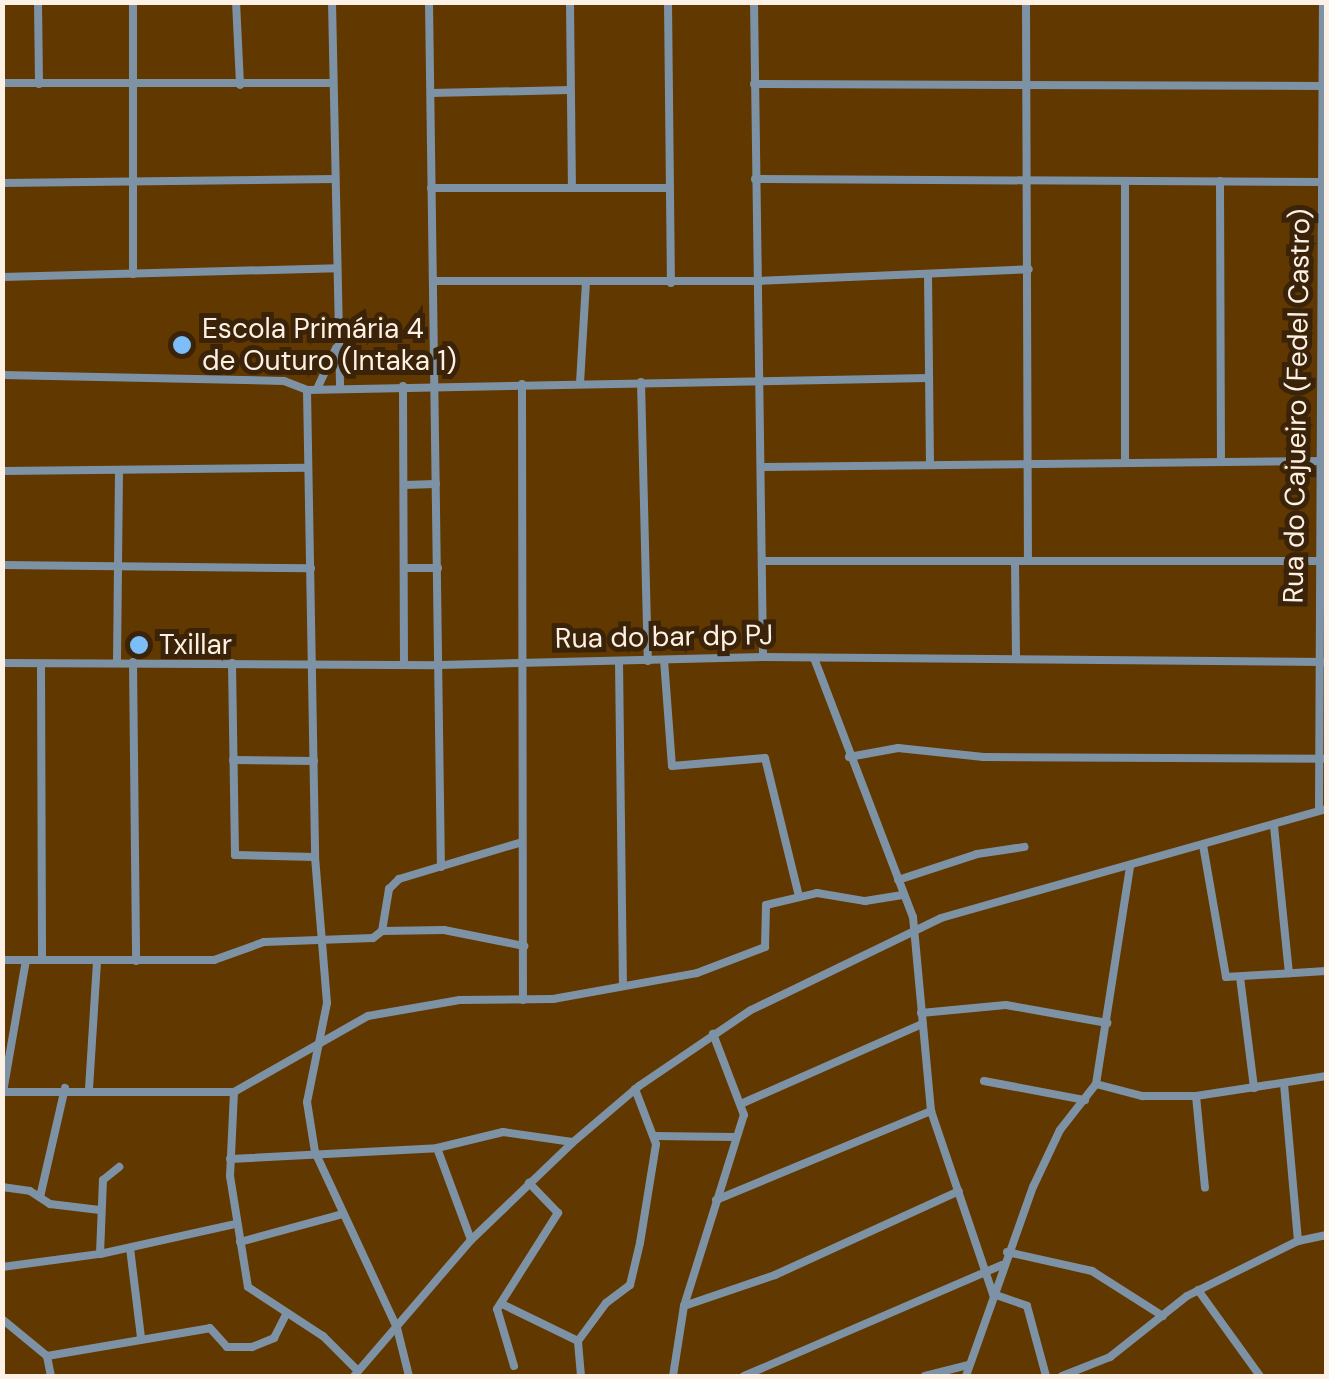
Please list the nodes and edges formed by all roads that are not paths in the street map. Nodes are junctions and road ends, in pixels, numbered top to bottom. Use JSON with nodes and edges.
{"nodes":[{"id":1,"x":38,"y":2,"type":"edge"},
{"id":2,"x":133,"y":2,"type":"edge"},
{"id":3,"x":236,"y":2,"type":"edge"},
{"id":4,"x":332,"y":2,"type":"edge"},
{"id":5,"x":430,"y":2,"type":"edge"},
{"id":6,"x":570,"y":2,"type":"edge"},
{"id":7,"x":668,"y":2,"type":"edge"},
{"id":8,"x":754,"y":2,"type":"edge"},
{"id":9,"x":1026,"y":2,"type":"edge"},
{"id":10,"x":1324,"y":2,"type":"edge"},
{"id":11,"x":1325,"y":23,"type":"edge"},
{"id":12,"x":236,"y":66,"type":"junction"},
{"id":13,"x":2,"y":83,"type":"edge"},
{"id":14,"x":39,"y":84,"type":"junction"},
{"id":15,"x":332,"y":84,"type":"junction"},
{"id":16,"x":754,"y":84,"type":"junction"},
{"id":17,"x":134,"y":85,"type":"junction"},
{"id":18,"x":223,"y":85,"type":"junction"},
{"id":19,"x":240,"y":85,"type":"junction"},
{"id":20,"x":1028,"y":85,"type":"junction"},
{"id":21,"x":1325,"y":86,"type":"edge"},
{"id":22,"x":570,"y":90,"type":"junction"},
{"id":23,"x":430,"y":92,"type":"junction"},
{"id":24,"x":335,"y":179,"type":"junction"},
{"id":25,"x":755,"y":179,"type":"junction"},
{"id":26,"x":133,"y":180,"type":"junction"},
{"id":27,"x":1220,"y":180,"type":"junction"},
{"id":28,"x":1030,"y":182,"type":"junction"},
{"id":29,"x":1125,"y":182,"type":"junction"},
{"id":30,"x":1325,"y":182,"type":"edge"},
{"id":31,"x":2,"y":183,"type":"edge"},
{"id":32,"x":431,"y":188,"type":"junction"},
{"id":33,"x":572,"y":188,"type":"junction"},
{"id":34,"x":669,"y":188,"type":"junction"},
{"id":35,"x":337,"y":268,"type":"junction"},
{"id":36,"x":1029,"y":269,"type":"junction"},
{"id":37,"x":133,"y":274,"type":"junction"},
{"id":38,"x":928,"y":275,"type":"junction"},
{"id":39,"x":2,"y":277,"type":"edge"},
{"id":40,"x":434,"y":281,"type":"junction"},
{"id":41,"x":586,"y":281,"type":"junction"},
{"id":42,"x":758,"y":281,"type":"junction"},
{"id":43,"x":671,"y":282,"type":"junction"},
{"id":44,"x":338,"y":342,"type":"junction"},
{"id":45,"x":2,"y":376,"type":"edge"},
{"id":46,"x":929,"y":378,"type":"junction"},
{"id":47,"x":764,"y":380,"type":"junction"},
{"id":48,"x":641,"y":382,"type":"junction"},
{"id":49,"x":437,"y":384,"type":"junction"},
{"id":50,"x":522,"y":384,"type":"junction"},
{"id":51,"x":580,"y":384,"type":"junction"},
{"id":52,"x":403,"y":386,"type":"junction"},
{"id":53,"x":340,"y":388,"type":"junction"},
{"id":54,"x":312,"y":390,"type":"junction"},
{"id":55,"x":1125,"y":460,"type":"junction"},
{"id":56,"x":1221,"y":460,"type":"junction"},
{"id":57,"x":1322,"y":461,"type":"edge"},
{"id":58,"x":930,"y":462,"type":"junction"},
{"id":59,"x":1028,"y":462,"type":"junction"},
{"id":60,"x":764,"y":467,"type":"junction"},
{"id":61,"x":308,"y":468,"type":"junction"},
{"id":62,"x":2,"y":471,"type":"edge"},
{"id":63,"x":118,"y":472,"type":"junction"},
{"id":64,"x":436,"y":484,"type":"junction"},
{"id":65,"x":404,"y":485,"type":"junction"},
{"id":66,"x":1322,"y":560,"type":"edge"},
{"id":67,"x":765,"y":561,"type":"junction"},
{"id":68,"x":1016,"y":561,"type":"junction"},
{"id":69,"x":1028,"y":561,"type":"junction"},
{"id":70,"x":2,"y":565,"type":"edge"},
{"id":71,"x":119,"y":565,"type":"junction"},
{"id":72,"x":311,"y":568,"type":"junction"},
{"id":73,"x":404,"y":568,"type":"junction"},
{"id":74,"x":438,"y":568,"type":"junction"},
{"id":75,"x":763,"y":656,"type":"junction"},
{"id":76,"x":814,"y":658,"type":"junction"},
{"id":77,"x":1016,"y":659,"type":"junction"},
{"id":78,"x":664,"y":660,"type":"junction"},
{"id":79,"x":619,"y":661,"type":"junction"},
{"id":80,"x":648,"y":661,"type":"junction"},
{"id":81,"x":117,"y":662,"type":"junction"},
{"id":82,"x":133,"y":662,"type":"junction"},
{"id":83,"x":524,"y":662,"type":"junction"},
{"id":84,"x":1322,"y":662,"type":"edge"},
{"id":85,"x":2,"y":663,"type":"edge"},
{"id":86,"x":232,"y":663,"type":"junction"},
{"id":87,"x":41,"y":664,"type":"junction"},
{"id":88,"x":312,"y":664,"type":"junction"},
{"id":89,"x":404,"y":665,"type":"junction"},
{"id":90,"x":440,"y":665,"type":"junction"},
{"id":91,"x":849,"y":757,"type":"junction"},
{"id":92,"x":1322,"y":759,"type":"edge"},
{"id":93,"x":233,"y":760,"type":"junction"},
{"id":94,"x":314,"y":761,"type":"junction"},
{"id":95,"x":1323,"y":810,"type":"edge"},
{"id":96,"x":1274,"y":826,"type":"junction"},
{"id":97,"x":522,"y":842,"type":"junction"},
{"id":98,"x":1203,"y":844,"type":"junction"},
{"id":99,"x":1024,"y":847,"type":"dead end"},
{"id":100,"x":315,"y":856,"type":"junction"},
{"id":101,"x":441,"y":867,"type":"junction"},
{"id":102,"x":1130,"y":868,"type":"junction"},
{"id":103,"x":898,"y":880,"type":"junction"},
{"id":104,"x":902,"y":895,"type":"junction"},
{"id":105,"x":799,"y":896,"type":"junction"},
{"id":106,"x":386,"y":920,"type":"junction"},
{"id":107,"x":382,"y":930,"type":"junction"},
{"id":108,"x":396,"y":930,"type":"junction"},
{"id":109,"x":915,"y":931,"type":"junction"},
{"id":110,"x":319,"y":938,"type":"junction"},
{"id":111,"x":524,"y":946,"type":"junction"},
{"id":112,"x":2,"y":960,"type":"edge"},
{"id":113,"x":26,"y":960,"type":"junction"},
{"id":114,"x":42,"y":960,"type":"junction"},
{"id":115,"x":136,"y":961,"type":"junction"},
{"id":116,"x":97,"y":963,"type":"junction"},
{"id":117,"x":1326,"y":971,"type":"edge"},
{"id":118,"x":1289,"y":973,"type":"junction"},
{"id":119,"x":1240,"y":977,"type":"junction"},
{"id":120,"x":622,"y":984,"type":"junction"},
{"id":121,"x":522,"y":1000,"type":"junction"},
{"id":122,"x":921,"y":1014,"type":"junction"},
{"id":123,"x":1108,"y":1023,"type":"junction"},
{"id":124,"x":922,"y":1024,"type":"junction"},
{"id":125,"x":712,"y":1034,"type":"junction"},
{"id":126,"x":320,"y":1039,"type":"junction"},
{"id":127,"x":1326,"y":1076,"type":"edge"},
{"id":128,"x":984,"y":1081,"type":"dead end"},
{"id":129,"x":1096,"y":1084,"type":"junction"},
{"id":130,"x":1284,"y":1084,"type":"junction"},
{"id":131,"x":65,"y":1088,"type":"junction"},
{"id":132,"x":1254,"y":1088,"type":"junction"},
{"id":133,"x":89,"y":1089,"type":"junction"},
{"id":134,"x":635,"y":1089,"type":"junction"},
{"id":135,"x":3,"y":1092,"type":"edge"},
{"id":136,"x":234,"y":1092,"type":"junction"},
{"id":137,"x":1196,"y":1096,"type":"junction"},
{"id":138,"x":1085,"y":1100,"type":"junction"},
{"id":139,"x":743,"y":1103,"type":"junction"},
{"id":140,"x":931,"y":1111,"type":"junction"},
{"id":141,"x":655,"y":1136,"type":"junction"},
{"id":142,"x":734,"y":1136,"type":"junction"},
{"id":143,"x":572,"y":1142,"type":"junction"},
{"id":144,"x":438,"y":1148,"type":"junction"},
{"id":145,"x":316,"y":1152,"type":"junction"},
{"id":146,"x":230,"y":1160,"type":"junction"},
{"id":147,"x":119,"y":1167,"type":"dead end"},
{"id":148,"x":529,"y":1183,"type":"junction"},
{"id":149,"x":2,"y":1187,"type":"edge"},
{"id":150,"x":1205,"y":1188,"type":"dead end"},
{"id":151,"x":959,"y":1191,"type":"junction"},
{"id":152,"x":40,"y":1197,"type":"junction"},
{"id":153,"x":716,"y":1200,"type":"junction"},
{"id":154,"x":100,"y":1210,"type":"junction"},
{"id":155,"x":344,"y":1214,"type":"junction"},
{"id":156,"x":235,"y":1224,"type":"junction"},
{"id":157,"x":1326,"y":1235,"type":"edge"},
{"id":158,"x":472,"y":1240,"type":"junction"},
{"id":159,"x":1298,"y":1241,"type":"junction"},
{"id":160,"x":240,"y":1242,"type":"junction"},
{"id":161,"x":130,"y":1248,"type":"junction"},
{"id":162,"x":1007,"y":1252,"type":"junction"},
{"id":163,"x":100,"y":1254,"type":"junction"},
{"id":164,"x":1002,"y":1264,"type":"junction"},
{"id":165,"x":2,"y":1267,"type":"edge"},
{"id":166,"x":984,"y":1270,"type":"junction"},
{"id":167,"x":1198,"y":1290,"type":"junction"},
{"id":168,"x":993,"y":1294,"type":"junction"},
{"id":169,"x":504,"y":1304,"type":"junction"},
{"id":170,"x":684,"y":1306,"type":"junction"},
{"id":171,"x":285,"y":1316,"type":"junction"},
{"id":172,"x":1163,"y":1316,"type":"junction"},
{"id":173,"x":2,"y":1320,"type":"edge"},
{"id":174,"x":396,"y":1328,"type":"junction"},
{"id":175,"x":141,"y":1337,"type":"junction"},
{"id":176,"x":578,"y":1342,"type":"junction"},
{"id":177,"x":47,"y":1356,"type":"junction"},
{"id":178,"x":968,"y":1365,"type":"junction"},
{"id":179,"x":514,"y":1366,"type":"dead end"},
{"id":180,"x":356,"y":1374,"type":"edge"},
{"id":181,"x":51,"y":1376,"type":"edge"},
{"id":182,"x":408,"y":1376,"type":"edge"},
{"id":183,"x":581,"y":1376,"type":"edge"},
{"id":184,"x":673,"y":1376,"type":"edge"},
{"id":185,"x":744,"y":1376,"type":"edge"},
{"id":186,"x":925,"y":1376,"type":"edge"},
{"id":187,"x":966,"y":1376,"type":"edge"},
{"id":188,"x":1046,"y":1376,"type":"edge"},
{"id":189,"x":1062,"y":1376,"type":"edge"},
{"id":190,"x":1260,"y":1376,"type":"edge"}],
"edges":[{"from":1,"to":14,"type":"street"},
{"from":2,"to":17,"type":"street"},
{"from":3,"to":12,"type":"street"},
{"from":4,"to":15,"type":"street"},
{"from":5,"to":23,"type":"street"},
{"from":6,"to":22,"type":"street"},
{"from":7,"to":34,"type":"street"},
{"from":8,"to":16,"type":"street"},
{"from":9,"to":20,"type":"street"},
{"from":10,"to":11,"type":"street","name":"Rua do Cajueiro (Fedel Castro)"},
{"from":11,"to":21,"type":"street","name":"Rua do Cajueiro (Fedel Castro)"},
{"from":12,"to":18,"type":"street"},
{"from":12,"to":19,"type":"street"},
{"from":13,"to":14,"type":"street"},
{"from":14,"to":17,"type":"street"},
{"from":15,"to":19,"type":"street"},
{"from":15,"to":24,"type":"street"},
{"from":16,"to":20,"type":"street"},
{"from":16,"to":25,"type":"street"},
{"from":17,"to":18,"type":"street"},
{"from":17,"to":26,"type":"street"},
{"from":18,"to":19,"type":"street"},
{"from":20,"to":21,"type":"street"},
{"from":20,"to":28,"type":"street"},
{"from":21,"to":30,"type":"street","name":"Rua do Cajueiro (Fedel Castro)"},
{"from":22,"to":23,"type":"street"},
{"from":22,"to":33,"type":"street"},
{"from":23,"to":32,"type":"street"},
{"from":24,"to":26,"type":"street"},
{"from":24,"to":35,"type":"street"},
{"from":25,"to":28,"type":"street"},
{"from":25,"to":42,"type":"street"},
{"from":26,"to":31,"type":"street"},
{"from":26,"to":37,"type":"street"},
{"from":27,"to":29,"type":"street"},
{"from":27,"to":30,"type":"street"},
{"from":27,"to":56,"type":"street"},
{"from":28,"to":29,"type":"street"},
{"from":28,"to":36,"type":"street"},
{"from":29,"to":55,"type":"street"},
{"from":30,"to":57,"type":"street","name":"Rua do Cajueiro (Fedel Castro)"},
{"from":32,"to":33,"type":"street"},
{"from":32,"to":40,"type":"street"},
{"from":33,"to":34,"type":"street"},
{"from":34,"to":43,"type":"street"},
{"from":35,"to":37,"type":"street"},
{"from":35,"to":44,"type":"street"},
{"from":36,"to":38,"type":"street"},
{"from":36,"to":59,"type":"street"},
{"from":37,"to":39,"type":"street"},
{"from":38,"to":42,"type":"street"},
{"from":38,"to":46,"type":"street"},
{"from":40,"to":41,"type":"street"},
{"from":40,"to":49,"type":"street"},
{"from":41,"to":43,"type":"street"},
{"from":41,"to":51,"type":"street"},
{"from":42,"to":43,"type":"street"},
{"from":42,"to":47,"type":"street"},
{"from":44,"to":53,"type":"street"},
{"from":44,"to":54,"type":"street"},
{"from":45,"to":54,"type":"street"},
{"from":46,"to":47,"type":"street"},
{"from":46,"to":58,"type":"street"},
{"from":47,"to":48,"type":"street"},
{"from":47,"to":60,"type":"street"},
{"from":48,"to":51,"type":"street"},
{"from":48,"to":80,"type":"street"},
{"from":49,"to":50,"type":"street"},
{"from":49,"to":52,"type":"street"},
{"from":49,"to":64,"type":"street"},
{"from":50,"to":51,"type":"street"},
{"from":50,"to":83,"type":"street"},
{"from":52,"to":53,"type":"street"},
{"from":52,"to":65,"type":"street"},
{"from":53,"to":54,"type":"street"},
{"from":54,"to":61,"type":"street"},
{"from":55,"to":56,"type":"street"},
{"from":55,"to":59,"type":"street"},
{"from":56,"to":57,"type":"street"},
{"from":57,"to":66,"type":"street","name":"Rua do Cajueiro (Fedel Castro)"},
{"from":58,"to":59,"type":"street"},
{"from":58,"to":60,"type":"street"},
{"from":59,"to":69,"type":"street"},
{"from":60,"to":67,"type":"street"},
{"from":61,"to":63,"type":"street"},
{"from":61,"to":72,"type":"street"},
{"from":62,"to":63,"type":"street"},
{"from":63,"to":71,"type":"street"},
{"from":64,"to":65,"type":"street"},
{"from":64,"to":74,"type":"street"},
{"from":65,"to":73,"type":"street"},
{"from":66,"to":69,"type":"street"},
{"from":66,"to":84,"type":"street","name":"Rua do Cajueiro (Fedel Castro)"},
{"from":67,"to":68,"type":"street"},
{"from":67,"to":75,"type":"street"},
{"from":68,"to":69,"type":"street"},
{"from":68,"to":77,"type":"street"},
{"from":70,"to":71,"type":"street"},
{"from":71,"to":72,"type":"street"},
{"from":71,"to":81,"type":"street"},
{"from":72,"to":88,"type":"street"},
{"from":73,"to":74,"type":"street"},
{"from":73,"to":89,"type":"street"},
{"from":74,"to":90,"type":"street"},
{"from":75,"to":76,"type":"street","name":"Rua do bar dp PJ"},
{"from":75,"to":78,"type":"street","name":"Rua do bar dp PJ"},
{"from":76,"to":77,"type":"street","name":"Rua do bar dp PJ"},
{"from":76,"to":91,"type":"street"},
{"from":77,"to":84,"type":"street","name":"Rua do bar dp PJ"},
{"from":78,"to":80,"type":"street","name":"Rua do bar dp PJ"},
{"from":78,"to":105,"type":"street"},
{"from":79,"to":80,"type":"street","name":"Rua do bar dp PJ"},
{"from":79,"to":83,"type":"street","name":"Rua do bar dp PJ"},
{"from":79,"to":120,"type":"street"},
{"from":81,"to":82,"type":"street","name":"Rua do bar dp PJ"},
{"from":81,"to":87,"type":"street","name":"Rua do bar dp PJ"},
{"from":82,"to":86,"type":"street","name":"Rua do bar dp PJ"},
{"from":82,"to":115,"type":"street"},
{"from":83,"to":90,"type":"street","name":"Rua do bar dp PJ"},
{"from":83,"to":97,"type":"street"},
{"from":84,"to":92,"type":"street","name":"Rua do Cajueiro (Fedel Castro)"},
{"from":85,"to":87,"type":"street","name":"Rua do bar dp PJ"},
{"from":86,"to":88,"type":"street","name":"Rua do bar dp PJ"},
{"from":86,"to":93,"type":"street"},
{"from":87,"to":114,"type":"street"},
{"from":88,"to":89,"type":"street","name":"Rua do bar dp PJ"},
{"from":88,"to":94,"type":"street"},
{"from":89,"to":90,"type":"street","name":"Rua do bar dp PJ"},
{"from":90,"to":101,"type":"street"},
{"from":91,"to":92,"type":"street"},
{"from":91,"to":103,"type":"street"},
{"from":92,"to":95,"type":"street","name":"Rua do Cajueiro (Fedel Castro)"},
{"from":93,"to":94,"type":"street"},
{"from":93,"to":100,"type":"street"},
{"from":94,"to":100,"type":"street"},
{"from":95,"to":96,"type":"street"},
{"from":96,"to":98,"type":"street"},
{"from":96,"to":118,"type":"street"},
{"from":97,"to":101,"type":"street"},
{"from":97,"to":111,"type":"street"},
{"from":98,"to":102,"type":"street"},
{"from":98,"to":119,"type":"street"},
{"from":99,"to":103,"type":"street"},
{"from":100,"to":110,"type":"street"},
{"from":101,"to":106,"type":"street"},
{"from":102,"to":109,"type":"street"},
{"from":102,"to":123,"type":"street"},
{"from":103,"to":104,"type":"street"},
{"from":104,"to":105,"type":"street"},
{"from":104,"to":109,"type":"street"},
{"from":105,"to":120,"type":"street"},
{"from":106,"to":107,"type":"street"},
{"from":106,"to":108,"type":"street"},
{"from":107,"to":108,"type":"street"},
{"from":107,"to":110,"type":"street"},
{"from":108,"to":111,"type":"street"},
{"from":109,"to":122,"type":"street"},
{"from":109,"to":125,"type":"street"},
{"from":110,"to":115,"type":"street"},
{"from":110,"to":126,"type":"street"},
{"from":111,"to":121,"type":"street"},
{"from":112,"to":113,"type":"street"},
{"from":113,"to":114,"type":"street"},
{"from":113,"to":135,"type":"street"},
{"from":114,"to":116,"type":"street"},
{"from":115,"to":116,"type":"street"},
{"from":116,"to":133,"type":"street"},
{"from":117,"to":118,"type":"street"},
{"from":118,"to":119,"type":"street"},
{"from":119,"to":132,"type":"street"},
{"from":120,"to":121,"type":"street"},
{"from":121,"to":126,"type":"street"},
{"from":122,"to":123,"type":"street"},
{"from":122,"to":124,"type":"street"},
{"from":123,"to":129,"type":"street"},
{"from":124,"to":139,"type":"street"},
{"from":124,"to":140,"type":"street"},
{"from":125,"to":134,"type":"street"},
{"from":125,"to":139,"type":"street"},
{"from":126,"to":136,"type":"street"},
{"from":126,"to":145,"type":"street"},
{"from":127,"to":130,"type":"street"},
{"from":128,"to":138,"type":"street"},
{"from":129,"to":137,"type":"street"},
{"from":129,"to":138,"type":"street"},
{"from":130,"to":132,"type":"street"},
{"from":130,"to":159,"type":"street"},
{"from":131,"to":133,"type":"street"},
{"from":131,"to":135,"type":"street"},
{"from":131,"to":152,"type":"street"},
{"from":132,"to":137,"type":"street"},
{"from":133,"to":136,"type":"street"},
{"from":134,"to":141,"type":"street"},
{"from":134,"to":143,"type":"street"},
{"from":136,"to":146,"type":"street"},
{"from":137,"to":150,"type":"street"},
{"from":138,"to":162,"type":"street"},
{"from":139,"to":142,"type":"street"},
{"from":140,"to":151,"type":"street"},
{"from":140,"to":153,"type":"street"},
{"from":141,"to":142,"type":"street"},
{"from":141,"to":176,"type":"street"},
{"from":142,"to":153,"type":"street"},
{"from":143,"to":144,"type":"street"},
{"from":143,"to":148,"type":"street"},
{"from":144,"to":145,"type":"street"},
{"from":144,"to":158,"type":"street"},
{"from":145,"to":146,"type":"street"},
{"from":145,"to":155,"type":"street"},
{"from":146,"to":156,"type":"street"},
{"from":147,"to":154,"type":"street"},
{"from":148,"to":158,"type":"street"},
{"from":148,"to":169,"type":"street"},
{"from":149,"to":152,"type":"street"},
{"from":151,"to":166,"type":"street"},
{"from":151,"to":170,"type":"street"},
{"from":152,"to":154,"type":"street"},
{"from":153,"to":170,"type":"street"},
{"from":154,"to":163,"type":"street"},
{"from":155,"to":160,"type":"street"},
{"from":155,"to":174,"type":"street"},
{"from":156,"to":160,"type":"street"},
{"from":156,"to":161,"type":"street"},
{"from":157,"to":159,"type":"street"},
{"from":158,"to":174,"type":"street"},
{"from":159,"to":167,"type":"street"},
{"from":160,"to":171,"type":"street"},
{"from":161,"to":163,"type":"street"},
{"from":161,"to":175,"type":"street"},
{"from":162,"to":164,"type":"street"},
{"from":162,"to":172,"type":"street"},
{"from":163,"to":165,"type":"street"},
{"from":164,"to":166,"type":"street"},
{"from":164,"to":168,"type":"street"},
{"from":166,"to":168,"type":"street"},
{"from":166,"to":185,"type":"street"},
{"from":167,"to":172,"type":"street"},
{"from":167,"to":190,"type":"street"},
{"from":168,"to":178,"type":"street"},
{"from":168,"to":188,"type":"street"},
{"from":169,"to":176,"type":"street"},
{"from":169,"to":179,"type":"street"},
{"from":170,"to":184,"type":"street"},
{"from":171,"to":175,"type":"street"},
{"from":171,"to":180,"type":"street"},
{"from":172,"to":189,"type":"street"},
{"from":173,"to":177,"type":"street"},
{"from":174,"to":180,"type":"street"},
{"from":174,"to":182,"type":"street"},
{"from":175,"to":177,"type":"street"},
{"from":176,"to":183,"type":"street"},
{"from":177,"to":181,"type":"street"},
{"from":178,"to":186,"type":"street"},
{"from":178,"to":187,"type":"street"}]}
